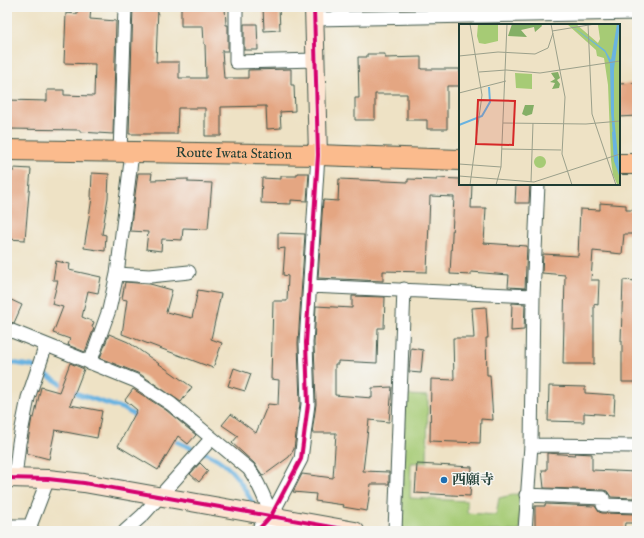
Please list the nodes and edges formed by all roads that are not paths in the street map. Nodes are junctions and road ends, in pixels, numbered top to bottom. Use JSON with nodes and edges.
{"nodes":[{"id":1,"x":125,"y":7,"type":"edge"},
{"id":2,"x":236,"y":7,"type":"edge"},
{"id":3,"x":579,"y":10,"type":"edge"},
{"id":4,"x":497,"y":11,"type":"edge"},
{"id":5,"x":411,"y":12,"type":"edge"},
{"id":6,"x":314,"y":13,"type":"edge"},
{"id":7,"x":637,"y":13,"type":"edge"},
{"id":8,"x":539,"y":20,"type":"edge"},
{"id":9,"x":315,"y":60,"type":"junction"},
{"id":10,"x":7,"y":150,"type":"edge"},
{"id":11,"x":126,"y":153,"type":"junction"},
{"id":12,"x":318,"y":155,"type":"junction"},
{"id":13,"x":459,"y":160,"type":"edge"},
{"id":14,"x":620,"y":164,"type":"edge"},
{"id":15,"x":637,"y":164,"type":"edge"},
{"id":16,"x":538,"y":185,"type":"edge"},
{"id":17,"x":188,"y":272,"type":"dead end"},
{"id":18,"x":117,"y":274,"type":"junction"},
{"id":19,"x":310,"y":286,"type":"junction"},
{"id":20,"x":404,"y":289,"type":"junction"},
{"id":21,"x":534,"y":296,"type":"junction"},
{"id":22,"x":7,"y":329,"type":"edge"},
{"id":23,"x":46,"y":345,"type":"junction"},
{"id":24,"x":90,"y":362,"type":"junction"},
{"id":25,"x":212,"y":438,"type":"junction"},
{"id":26,"x":531,"y":445,"type":"junction"},
{"id":27,"x":637,"y":446,"type":"edge"},
{"id":28,"x":11,"y":478,"type":"edge"},
{"id":29,"x":48,"y":479,"type":"junction"},
{"id":30,"x":159,"y":496,"type":"junction"},
{"id":31,"x":526,"y":496,"type":"junction"},
{"id":32,"x":637,"y":506,"type":"edge"},
{"id":33,"x":275,"y":524,"type":"edge"},
{"id":34,"x":7,"y":526,"type":"edge"},
{"id":35,"x":31,"y":529,"type":"edge"},
{"id":36,"x":125,"y":531,"type":"edge"},
{"id":37,"x":257,"y":531,"type":"edge"},
{"id":38,"x":355,"y":531,"type":"edge"},
{"id":39,"x":395,"y":531,"type":"edge"},
{"id":40,"x":525,"y":531,"type":"edge"}],
"edges":[{"from":1,"to":11,"type":"street"},
{"from":2,"to":9,"type":"street"},
{"from":3,"to":7,"type":"street"},
{"from":3,"to":8,"type":"street"},
{"from":4,"to":5,"type":"street"},
{"from":4,"to":8,"type":"street"},
{"from":5,"to":6,"type":"street"},
{"from":6,"to":9,"type":"street"},
{"from":9,"to":12,"type":"street"},
{"from":10,"to":11,"type":"main road","name":"Route Iwata Station"},
{"from":11,"to":12,"type":"main road","name":"Route Iwata Station"},
{"from":11,"to":18,"type":"street"},
{"from":12,"to":13,"type":"main road","name":"Route Iwata Station"},
{"from":12,"to":19,"type":"street"},
{"from":14,"to":15,"type":"main road"},
{"from":16,"to":21,"type":"street"},
{"from":17,"to":18,"type":"street"},
{"from":18,"to":24,"type":"street"},
{"from":19,"to":20,"type":"street"},
{"from":19,"to":33,"type":"street"},
{"from":20,"to":21,"type":"street"},
{"from":20,"to":39,"type":"street"},
{"from":21,"to":26,"type":"street"},
{"from":22,"to":23,"type":"street"},
{"from":23,"to":24,"type":"street"},
{"from":23,"to":28,"type":"street"},
{"from":24,"to":25,"type":"street"},
{"from":25,"to":30,"type":"street"},
{"from":25,"to":33,"type":"street"},
{"from":26,"to":27,"type":"street"},
{"from":26,"to":31,"type":"street"},
{"from":28,"to":29,"type":"street"},
{"from":29,"to":30,"type":"street"},
{"from":29,"to":35,"type":"street"},
{"from":30,"to":33,"type":"street"},
{"from":30,"to":36,"type":"street"},
{"from":31,"to":32,"type":"street"},
{"from":31,"to":40,"type":"street"},
{"from":33,"to":37,"type":"street"},
{"from":33,"to":38,"type":"street"},
{"from":34,"to":35,"type":"street"}]}
